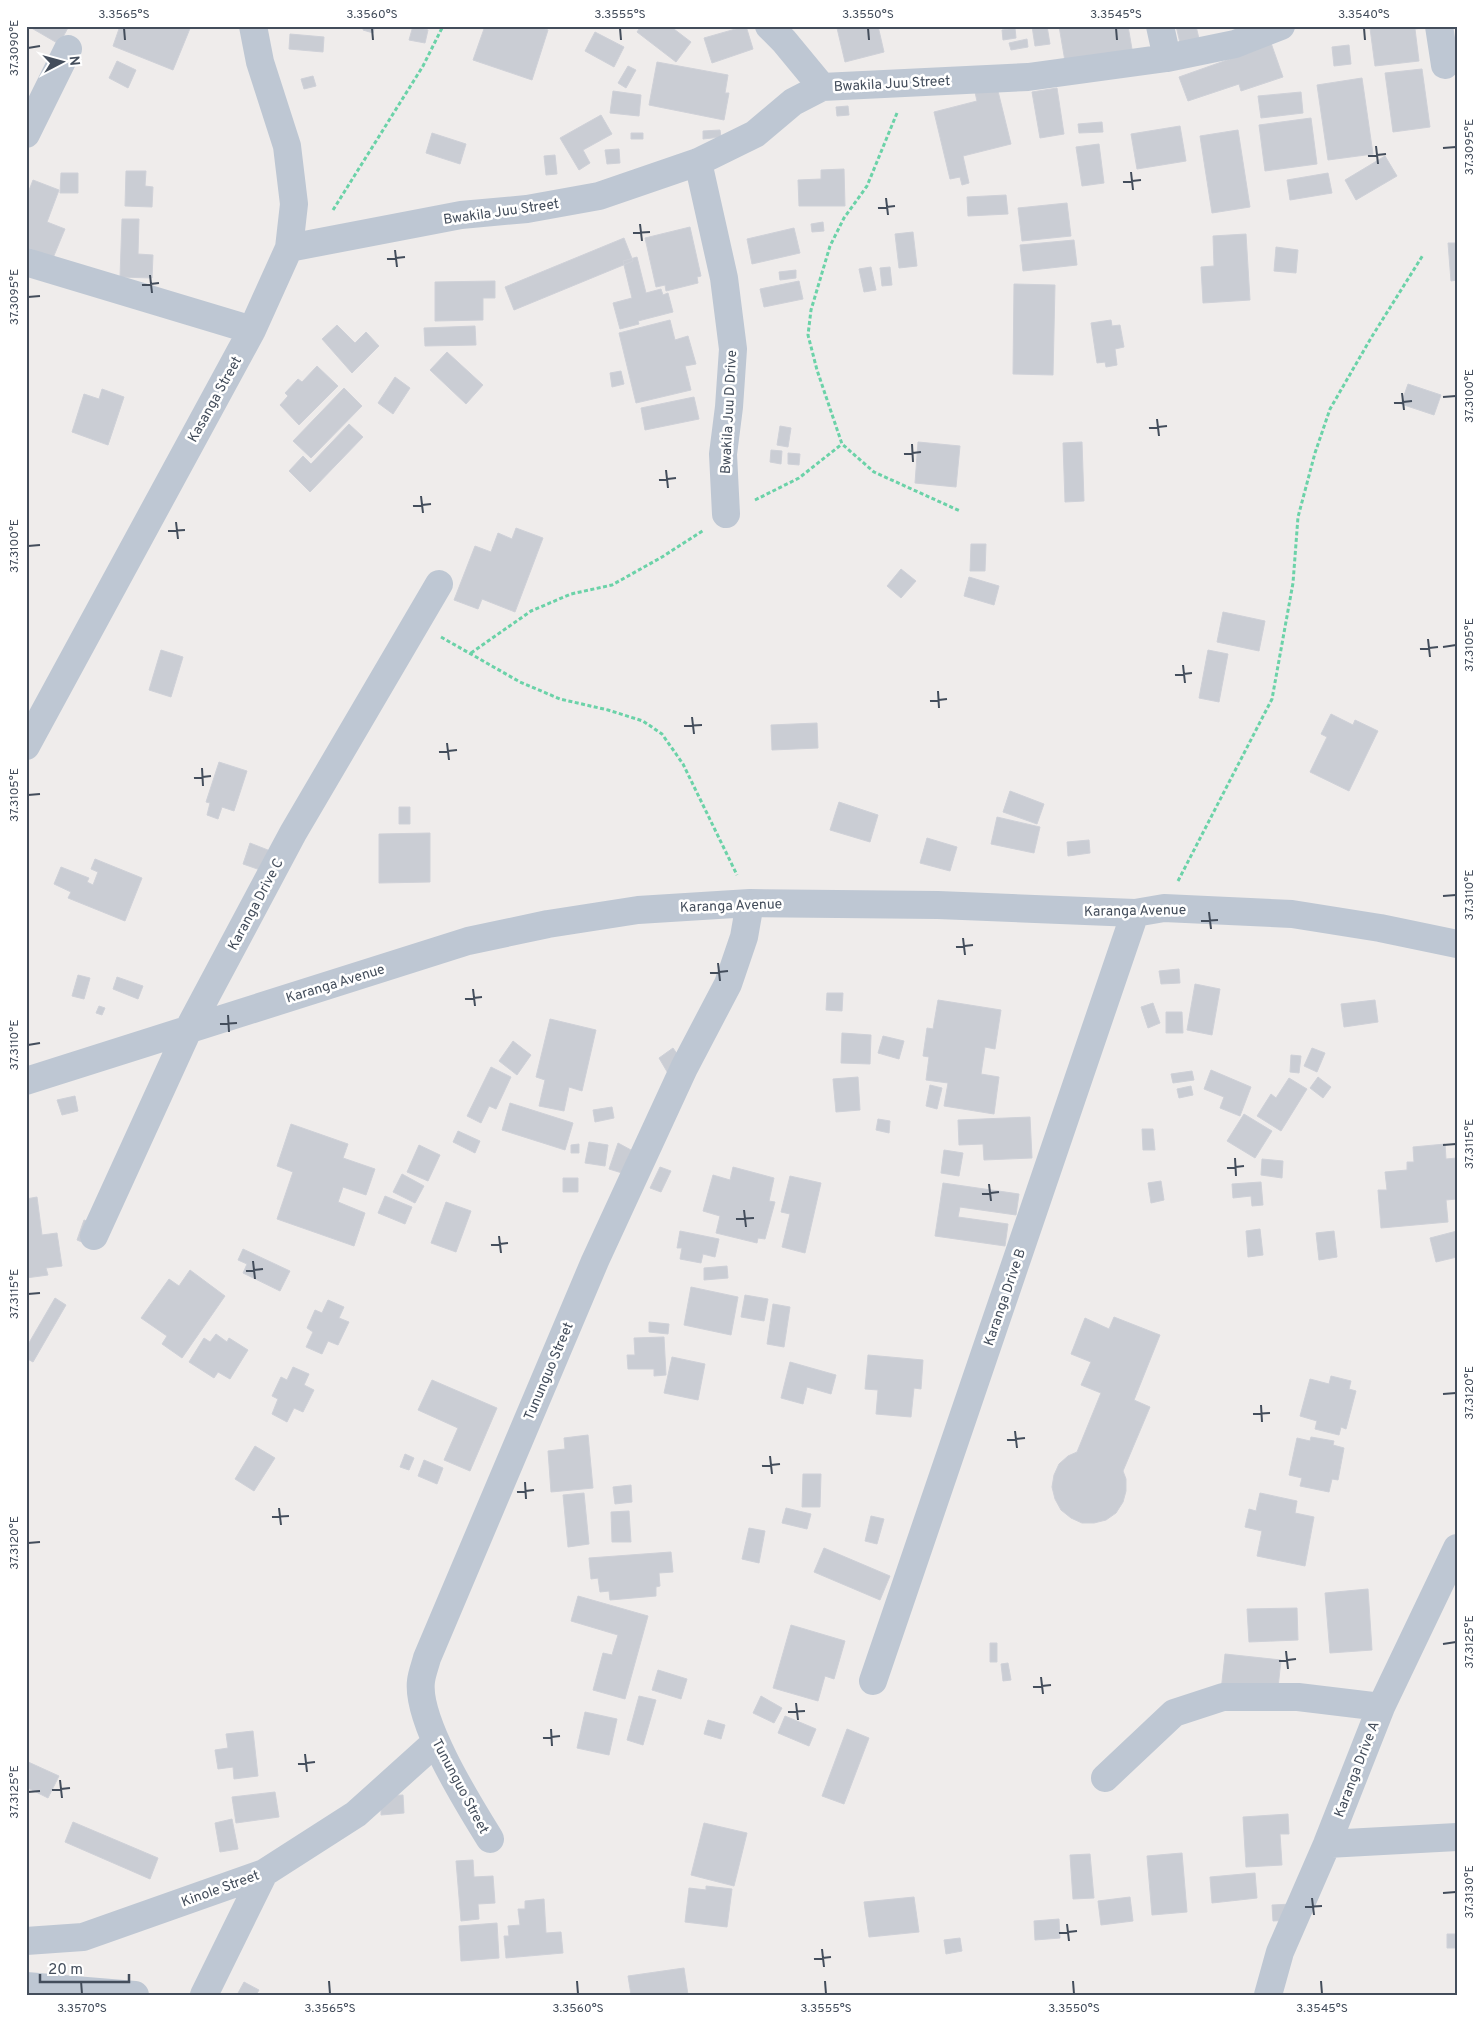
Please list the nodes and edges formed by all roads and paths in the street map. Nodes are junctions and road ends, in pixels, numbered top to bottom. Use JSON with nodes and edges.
{"nodes":[{"id":1,"x":253,"y":26,"type":"edge"},
{"id":2,"x":443,"y":26,"type":"edge"},
{"id":3,"x":769,"y":26,"type":"edge"},
{"id":4,"x":1160,"y":26,"type":"edge"},
{"id":5,"x":1281,"y":26,"type":"edge"},
{"id":6,"x":1439,"y":26,"type":"edge"},
{"id":7,"x":68,"y":50,"type":"dead end"},
{"id":8,"x":1167,"y":58,"type":"junction"},
{"id":9,"x":1445,"y":65,"type":"dead end"},
{"id":10,"x":911,"y":82,"type":"junction"},
{"id":11,"x":822,"y":87,"type":"junction"},
{"id":12,"x":26,"y":134,"type":"edge"},
{"id":13,"x":698,"y":162,"type":"junction"},
{"id":14,"x":301,"y":245,"type":"junction"},
{"id":15,"x":1423,"y":255,"type":"dead end"},
{"id":16,"x":26,"y":262,"type":"edge"},
{"id":17,"x":252,"y":330,"type":"junction"},
{"id":18,"x":842,"y":444,"type":"junction"},
{"id":19,"x":960,"y":511,"type":"dead end"},
{"id":20,"x":726,"y":514,"type":"junction"},
{"id":21,"x":439,"y":584,"type":"dead end"},
{"id":22,"x":415,"y":626,"type":"junction"},
{"id":23,"x":471,"y":653,"type":"junction"},
{"id":24,"x":26,"y":746,"type":"edge"},
{"id":25,"x":750,"y":903,"type":"junction"},
{"id":26,"x":1164,"y":908,"type":"junction"},
{"id":27,"x":1135,"y":913,"type":"junction"},
{"id":28,"x":1457,"y":944,"type":"edge"},
{"id":29,"x":189,"y":1028,"type":"junction"},
{"id":30,"x":26,"y":1081,"type":"edge"},
{"id":31,"x":94,"y":1236,"type":"dead end"},
{"id":32,"x":1457,"y":1548,"type":"edge"},
{"id":33,"x":873,"y":1681,"type":"dead end"},
{"id":34,"x":1381,"y":1708,"type":"junction"},
{"id":35,"x":436,"y":1742,"type":"junction"},
{"id":36,"x":1105,"y":1778,"type":"dead end"},
{"id":37,"x":1457,"y":1837,"type":"edge"},
{"id":38,"x":490,"y":1840,"type":"dead end"},
{"id":39,"x":1327,"y":1844,"type":"junction"},
{"id":40,"x":264,"y":1873,"type":"junction"},
{"id":41,"x":26,"y":1941,"type":"edge"},
{"id":42,"x":26,"y":1986,"type":"edge"},
{"id":43,"x":135,"y":1995,"type":"edge"},
{"id":44,"x":204,"y":1995,"type":"edge"},
{"id":45,"x":1268,"y":1995,"type":"edge"}],
"edges":[{"from":1,"to":14,"type":"street","name":"Kasanga Street"},
{"from":2,"to":14,"type":"path"},
{"from":3,"to":11,"type":"street"},
{"from":4,"to":8,"type":"street"},
{"from":5,"to":8,"type":"street","name":"Bwakila Juu Street"},
{"from":6,"to":9,"type":"street"},
{"from":7,"to":12,"type":"street"},
{"from":8,"to":10,"type":"street","name":"Bwakila Juu Street"},
{"from":10,"to":11,"type":"street","name":"Bwakila Juu Street"},
{"from":10,"to":18,"type":"path"},
{"from":11,"to":13,"type":"street","name":"Bwakila Juu Street"},
{"from":13,"to":14,"type":"street","name":"Bwakila Juu Street"},
{"from":13,"to":20,"type":"street","name":"Bwakila Juu D Drive"},
{"from":14,"to":17,"type":"street","name":"Kasanga Street"},
{"from":15,"to":26,"type":"path"},
{"from":16,"to":17,"type":"street"},
{"from":17,"to":24,"type":"street","name":"Kasanga Street"},
{"from":18,"to":19,"type":"path"},
{"from":18,"to":20,"type":"path"},
{"from":20,"to":23,"type":"path"},
{"from":21,"to":22,"type":"street","name":"Karanga Drive C"},
{"from":22,"to":23,"type":"path"},
{"from":22,"to":29,"type":"street","name":"Karanga Drive C"},
{"from":23,"to":25,"type":"path"},
{"from":25,"to":27,"type":"street","name":"Karanga Avenue"},
{"from":25,"to":29,"type":"street","name":"Karanga Avenue"},
{"from":25,"to":35,"type":"street","name":"Tununguo Street"},
{"from":26,"to":27,"type":"street","name":"Karanga Avenue"},
{"from":26,"to":28,"type":"street","name":"Karanga Avenue"},
{"from":27,"to":33,"type":"street","name":"Karanga Drive B"},
{"from":29,"to":30,"type":"street","name":"Karanga Avenue"},
{"from":29,"to":31,"type":"street","name":"Karanga Drive C"},
{"from":32,"to":34,"type":"street","name":"Karanga Drive A"},
{"from":34,"to":36,"type":"street"},
{"from":34,"to":39,"type":"street","name":"Karanga Drive A"},
{"from":35,"to":38,"type":"street","name":"Tununguo Street"},
{"from":35,"to":40,"type":"street","name":"Kinole Street"},
{"from":37,"to":39,"type":"street"},
{"from":39,"to":45,"type":"street","name":"Karanga Drive A"},
{"from":40,"to":41,"type":"street","name":"Kinole Street"},
{"from":40,"to":44,"type":"street"},
{"from":42,"to":43,"type":"street"}]}
